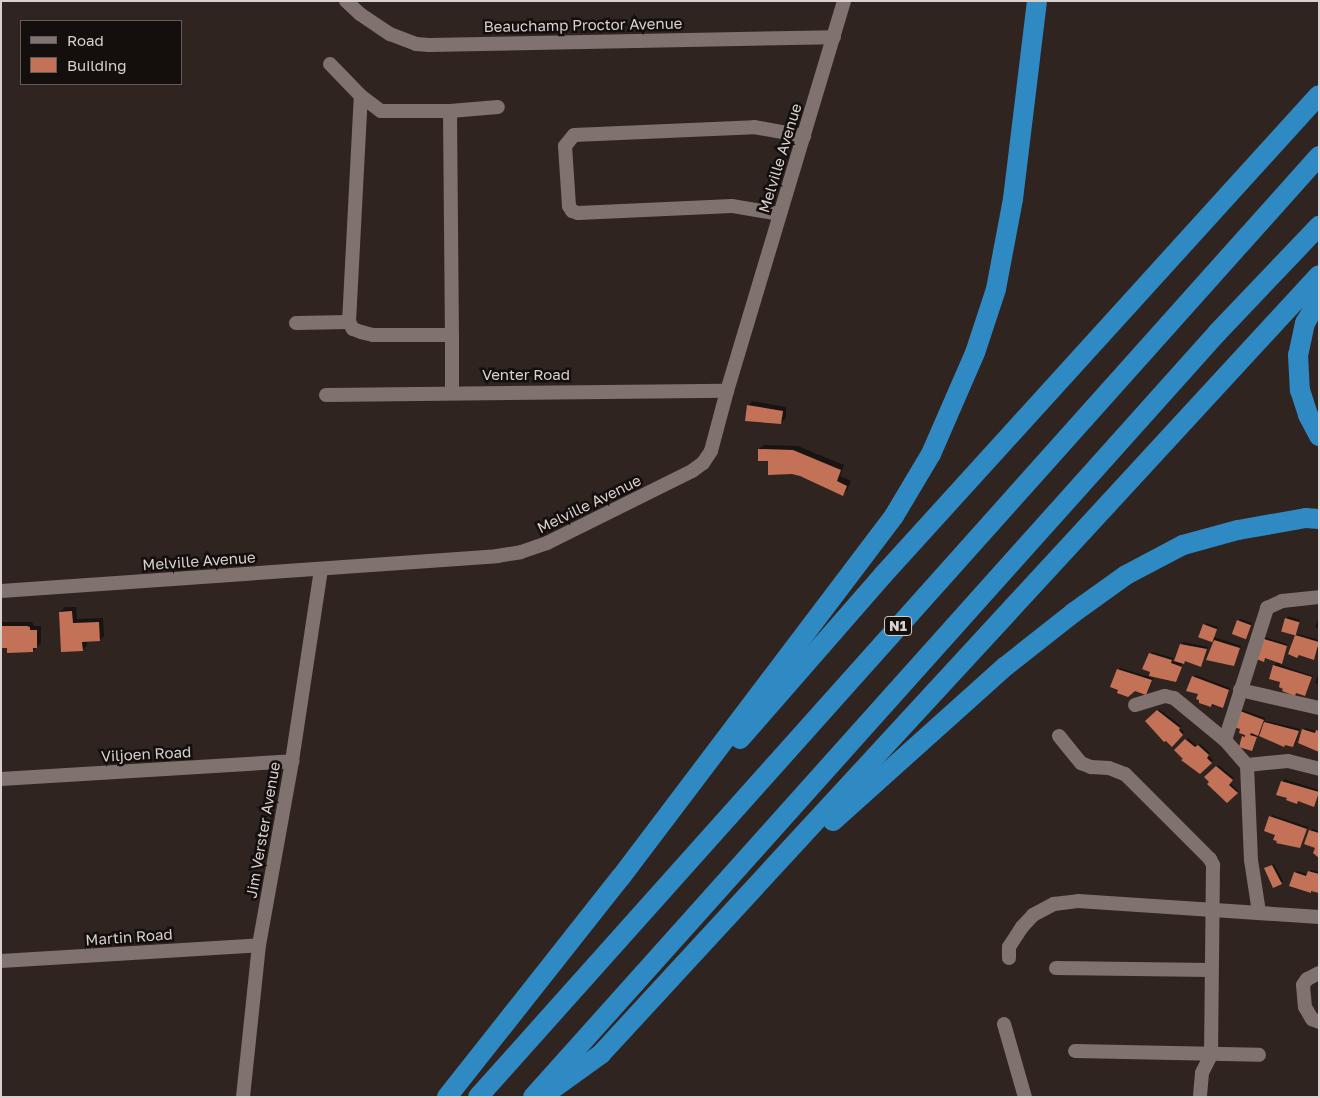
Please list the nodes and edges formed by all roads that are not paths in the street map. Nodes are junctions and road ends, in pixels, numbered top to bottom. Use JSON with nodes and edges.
{"nodes":[{"id":1,"x":346,"y":1,"type":"edge"},
{"id":2,"x":844,"y":1,"type":"edge"},
{"id":3,"x":1037,"y":1,"type":"edge"},
{"id":4,"x":834,"y":38,"type":"junction"},
{"id":5,"x":330,"y":64,"type":"dead end"},
{"id":6,"x":1319,"y":95,"type":"edge"},
{"id":7,"x":360,"y":96,"type":"junction"},
{"id":8,"x":498,"y":107,"type":"dead end"},
{"id":9,"x":450,"y":111,"type":"junction"},
{"id":10,"x":804,"y":136,"type":"junction"},
{"id":11,"x":1319,"y":156,"type":"edge"},
{"id":12,"x":780,"y":214,"type":"junction"},
{"id":13,"x":1319,"y":226,"type":"edge"},
{"id":14,"x":1319,"y":275,"type":"edge"},
{"id":15,"x":1319,"y":299,"type":"edge"},
{"id":16,"x":349,"y":322,"type":"junction"},
{"id":17,"x":296,"y":323,"type":"dead end"},
{"id":18,"x":452,"y":335,"type":"junction"},
{"id":19,"x":727,"y":391,"type":"junction"},
{"id":20,"x":452,"y":392,"type":"junction"},
{"id":21,"x":326,"y":395,"type":"dead end"},
{"id":22,"x":1319,"y":436,"type":"edge"},
{"id":23,"x":1319,"y":519,"type":"edge"},
{"id":24,"x":321,"y":569,"type":"junction"},
{"id":25,"x":1,"y":591,"type":"edge"},
{"id":26,"x":1319,"y":596,"type":"edge"},
{"id":27,"x":1240,"y":690,"type":"junction"},
{"id":28,"x":1135,"y":706,"type":"dead end"},
{"id":29,"x":1319,"y":708,"type":"edge"},
{"id":30,"x":1059,"y":736,"type":"dead end"},
{"id":31,"x":1225,"y":740,"type":"junction"},
{"id":32,"x":292,"y":761,"type":"junction"},
{"id":33,"x":1248,"y":765,"type":"junction"},
{"id":34,"x":1319,"y":769,"type":"edge"},
{"id":35,"x":1,"y":779,"type":"edge"},
{"id":36,"x":621,"y":877,"type":"junction"},
{"id":37,"x":748,"y":896,"type":"junction"},
{"id":38,"x":1211,"y":908,"type":"junction"},
{"id":39,"x":1259,"y":912,"type":"junction"},
{"id":40,"x":1319,"y":916,"type":"edge"},
{"id":41,"x":259,"y":945,"type":"junction"},
{"id":42,"x":1010,"y":958,"type":"dead end"},
{"id":43,"x":1,"y":961,"type":"edge"},
{"id":44,"x":1056,"y":968,"type":"dead end"},
{"id":45,"x":1211,"y":970,"type":"junction"},
{"id":46,"x":1319,"y":973,"type":"edge"},
{"id":47,"x":1319,"y":1022,"type":"edge"},
{"id":48,"x":1004,"y":1024,"type":"dead end"},
{"id":49,"x":1076,"y":1051,"type":"dead end"},
{"id":50,"x":1211,"y":1055,"type":"junction"},
{"id":51,"x":1259,"y":1055,"type":"dead end"},
{"id":52,"x":244,"y":1097,"type":"edge"},
{"id":53,"x":447,"y":1097,"type":"edge"},
{"id":54,"x":478,"y":1097,"type":"edge"},
{"id":55,"x":533,"y":1097,"type":"edge"},
{"id":56,"x":541,"y":1097,"type":"edge"},
{"id":57,"x":1025,"y":1097,"type":"edge"},
{"id":58,"x":1200,"y":1097,"type":"edge"}],
"edges":[{"from":1,"to":4,"type":"street","name":"Beauchamp Proctor Avenue"},
{"from":2,"to":4,"type":"street","name":"Melville Avenue"},
{"from":3,"to":36,"type":"highway"},
{"from":4,"to":10,"type":"street","name":"Melville Avenue"},
{"from":5,"to":7,"type":"street"},
{"from":6,"to":36,"type":"highway"},
{"from":7,"to":9,"type":"street"},
{"from":7,"to":16,"type":"street"},
{"from":8,"to":9,"type":"street"},
{"from":9,"to":18,"type":"street"},
{"from":10,"to":12,"type":"street","name":"Melville Avenue"},
{"from":10,"to":12,"type":"street"},
{"from":11,"to":54,"type":"highway","number":"N1"},
{"from":12,"to":19,"type":"street","name":"Melville Avenue"},
{"from":13,"to":55,"type":"highway"},
{"from":14,"to":37,"type":"highway"},
{"from":15,"to":22,"type":"highway"},
{"from":16,"to":17,"type":"street"},
{"from":16,"to":18,"type":"street"},
{"from":18,"to":20,"type":"street"},
{"from":19,"to":20,"type":"street","name":"Venter Road"},
{"from":19,"to":24,"type":"street","name":"Melville Avenue"},
{"from":20,"to":21,"type":"street","name":"Venter Road"},
{"from":23,"to":37,"type":"highway"},
{"from":24,"to":25,"type":"street","name":"Melville Avenue"},
{"from":24,"to":32,"type":"street","name":"Jim Verster Avenue"},
{"from":26,"to":27,"type":"street"},
{"from":27,"to":29,"type":"street"},
{"from":27,"to":31,"type":"street"},
{"from":28,"to":31,"type":"street"},
{"from":30,"to":38,"type":"street"},
{"from":31,"to":33,"type":"street"},
{"from":32,"to":35,"type":"street","name":"Viljoen Road"},
{"from":32,"to":41,"type":"street","name":"Jim Verster Avenue"},
{"from":33,"to":34,"type":"street"},
{"from":33,"to":39,"type":"street"},
{"from":36,"to":53,"type":"highway"},
{"from":37,"to":56,"type":"highway"},
{"from":38,"to":39,"type":"street"},
{"from":38,"to":42,"type":"street"},
{"from":38,"to":45,"type":"street"},
{"from":39,"to":40,"type":"street"},
{"from":41,"to":43,"type":"street","name":"Martin Road"},
{"from":41,"to":52,"type":"street","name":"Jim Verster Avenue"},
{"from":44,"to":45,"type":"street"},
{"from":45,"to":50,"type":"street"},
{"from":46,"to":47,"type":"street"},
{"from":48,"to":57,"type":"street"},
{"from":49,"to":50,"type":"street"},
{"from":50,"to":51,"type":"street"},
{"from":50,"to":58,"type":"street"}]}
